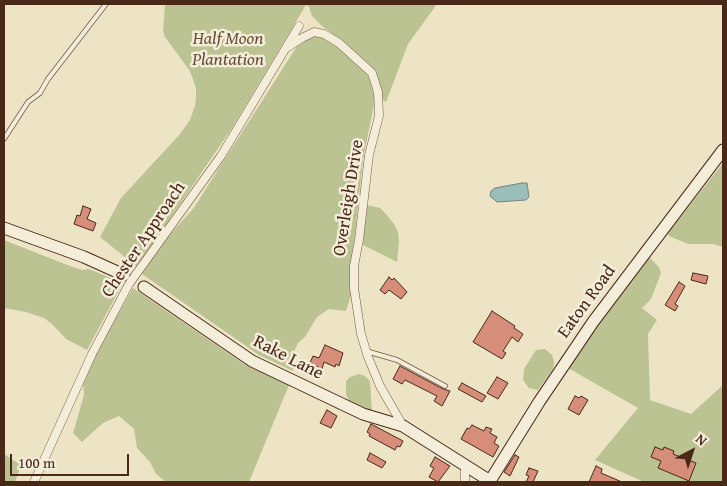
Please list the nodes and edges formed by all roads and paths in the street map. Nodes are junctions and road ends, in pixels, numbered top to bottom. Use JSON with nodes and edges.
{"nodes":[{"id":1,"x":106,"y":4,"type":"edge"},
{"id":2,"x":298,"y":26,"type":"dead end"},
{"id":3,"x":284,"y":49,"type":"junction"},
{"id":4,"x":4,"y":139,"type":"edge"},
{"id":5,"x":723,"y":150,"type":"edge"},
{"id":6,"x":4,"y":228,"type":"edge"},
{"id":7,"x":124,"y":275,"type":"dead end"},
{"id":8,"x":144,"y":287,"type":"dead end"},
{"id":9,"x":366,"y":351,"type":"junction"},
{"id":10,"x":445,"y":386,"type":"dead end"},
{"id":11,"x":403,"y":426,"type":"junction"},
{"id":12,"x":465,"y":465,"type":"junction"},
{"id":13,"x":34,"y":482,"type":"edge"},
{"id":14,"x":464,"y":482,"type":"edge"},
{"id":15,"x":491,"y":482,"type":"edge"}],
"edges":[{"from":1,"to":4,"type":"lane"},
{"from":2,"to":3,"type":"street","name":"Chester Approach"},
{"from":3,"to":9,"type":"street","name":"Overleigh Drive"},
{"from":3,"to":13,"type":"street","name":"Chester Approach"},
{"from":5,"to":15,"type":"street","name":"Eaton Road"},
{"from":6,"to":7,"type":"street"},
{"from":8,"to":11,"type":"street","name":"Rake Lane"},
{"from":9,"to":10,"type":"lane"},
{"from":9,"to":11,"type":"street","name":"Overleigh Drive"},
{"from":11,"to":12,"type":"street","name":"Rake Lane"},
{"from":12,"to":14,"type":"street"},
{"from":12,"to":15,"type":"street","name":"Rake Lane"}]}
